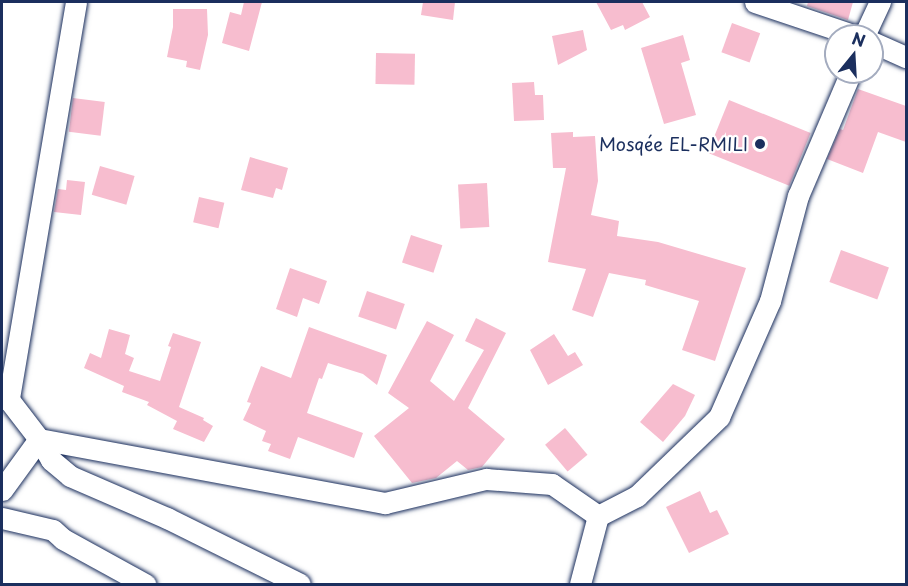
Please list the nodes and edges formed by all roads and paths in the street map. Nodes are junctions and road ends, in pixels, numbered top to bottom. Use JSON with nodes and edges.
{"nodes":[{"id":1,"x":76,"y":2,"type":"edge"},
{"id":2,"x":756,"y":2,"type":"edge"},
{"id":3,"x":880,"y":2,"type":"edge"},
{"id":4,"x":870,"y":24,"type":"edge"},
{"id":5,"x":824,"y":25,"type":"edge"},
{"id":6,"x":884,"y":47,"type":"edge"},
{"id":7,"x":906,"y":57,"type":"edge"},
{"id":8,"x":846,"y":84,"type":"edge"},
{"id":9,"x":39,"y":439,"type":"junction"},
{"id":10,"x":2,"y":490,"type":"edge"},
{"id":11,"x":598,"y":516,"type":"junction"},
{"id":12,"x":2,"y":518,"type":"edge"},
{"id":13,"x":145,"y":585,"type":"edge"},
{"id":14,"x":300,"y":585,"type":"edge"},
{"id":15,"x":580,"y":585,"type":"edge"}],
"edges":[{"from":1,"to":9,"type":"street"},
{"from":2,"to":5,"type":"street"},
{"from":3,"to":4,"type":"street"},
{"from":6,"to":7,"type":"street"},
{"from":8,"to":11,"type":"street"},
{"from":9,"to":10,"type":"street"},
{"from":9,"to":11,"type":"street"},
{"from":9,"to":14,"type":"street"},
{"from":11,"to":15,"type":"street"},
{"from":12,"to":13,"type":"street"}]}
